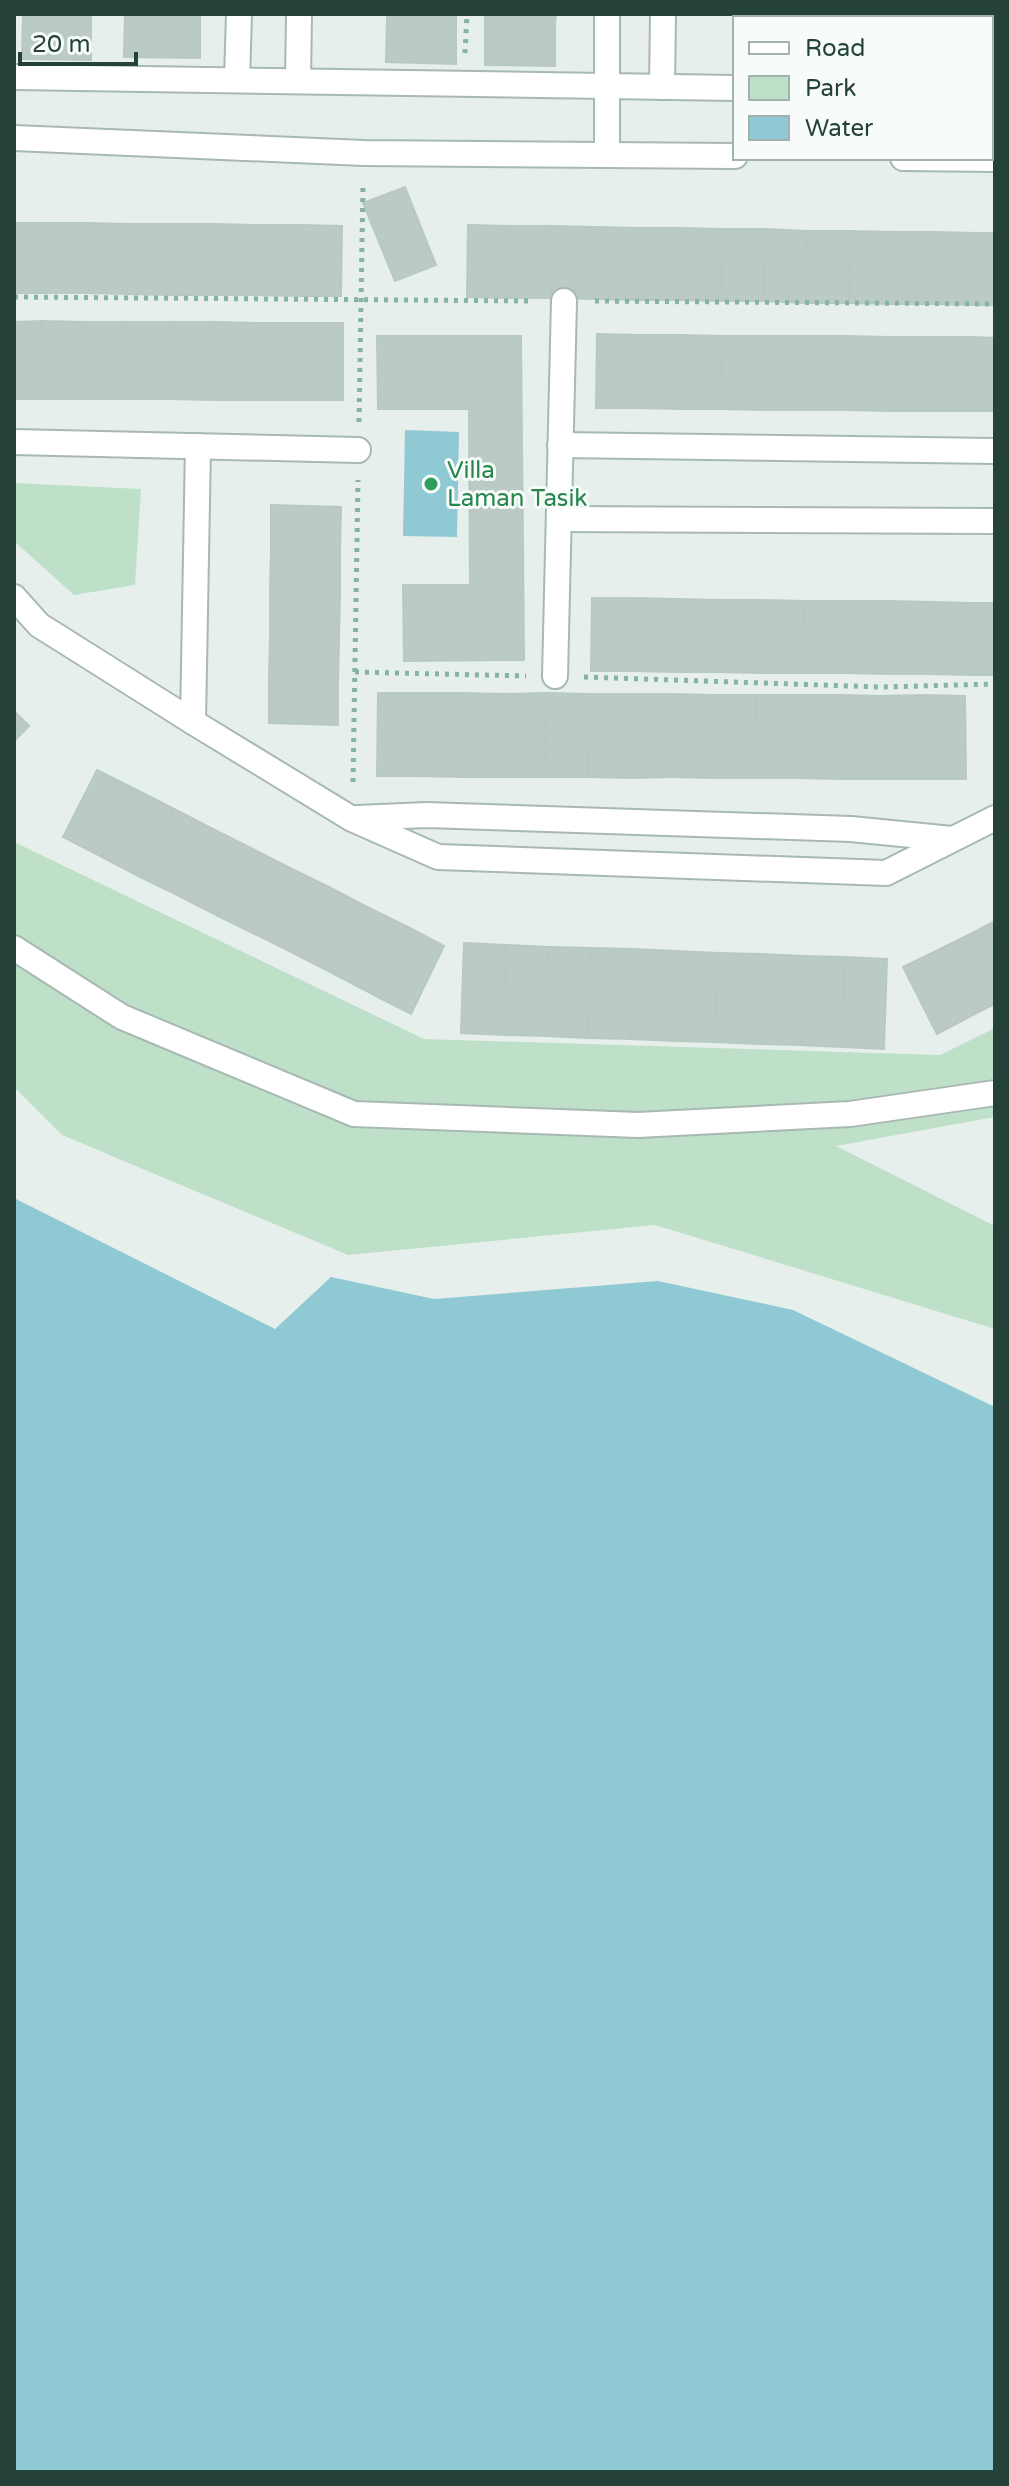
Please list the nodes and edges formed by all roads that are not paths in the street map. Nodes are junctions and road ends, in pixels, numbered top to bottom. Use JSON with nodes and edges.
{"nodes":[{"id":1,"x":239,"y":14,"type":"edge"},
{"id":2,"x":299,"y":14,"type":"edge"},
{"id":3,"x":607,"y":14,"type":"edge"},
{"id":4,"x":663,"y":14,"type":"edge"},
{"id":5,"x":14,"y":77,"type":"edge"},
{"id":6,"x":237,"y":80,"type":"junction"},
{"id":7,"x":298,"y":81,"type":"junction"},
{"id":8,"x":606,"y":86,"type":"junction"},
{"id":9,"x":662,"y":87,"type":"junction"},
{"id":10,"x":733,"y":88,"type":"edge"},
{"id":11,"x":14,"y":138,"type":"edge"},
{"id":12,"x":607,"y":155,"type":"junction"},
{"id":13,"x":733,"y":156,"type":"edge"},
{"id":14,"x":564,"y":301,"type":"road end"},
{"id":15,"x":14,"y":442,"type":"edge"},
{"id":16,"x":560,"y":445,"type":"junction"},
{"id":17,"x":198,"y":446,"type":"junction"},
{"id":18,"x":358,"y":450,"type":"road end"},
{"id":19,"x":995,"y":451,"type":"edge"},
{"id":20,"x":559,"y":519,"type":"junction"},
{"id":21,"x":995,"y":521,"type":"edge"},
{"id":22,"x":14,"y":597,"type":"edge"},
{"id":23,"x":555,"y":676,"type":"road end"},
{"id":24,"x":193,"y":722,"type":"junction"},
{"id":25,"x":995,"y":818,"type":"edge"},
{"id":26,"x":352,"y":819,"type":"junction"},
{"id":27,"x":952,"y":839,"type":"junction"},
{"id":28,"x":14,"y":948,"type":"edge"},
{"id":29,"x":995,"y":1093,"type":"edge"}],
"edges":[{"from":1,"to":6,"type":"street"},
{"from":2,"to":7,"type":"street"},
{"from":3,"to":8,"type":"street"},
{"from":4,"to":9,"type":"street"},
{"from":5,"to":6,"type":"street"},
{"from":6,"to":7,"type":"street"},
{"from":7,"to":8,"type":"street"},
{"from":8,"to":9,"type":"street"},
{"from":8,"to":12,"type":"street"},
{"from":9,"to":10,"type":"street"},
{"from":11,"to":12,"type":"street"},
{"from":12,"to":13,"type":"street"},
{"from":14,"to":16,"type":"street"},
{"from":15,"to":17,"type":"street"},
{"from":16,"to":19,"type":"street"},
{"from":16,"to":20,"type":"street"},
{"from":17,"to":18,"type":"street"},
{"from":17,"to":24,"type":"street"},
{"from":20,"to":21,"type":"street"},
{"from":20,"to":23,"type":"street"},
{"from":22,"to":24,"type":"street"},
{"from":24,"to":26,"type":"street"},
{"from":25,"to":27,"type":"street"},
{"from":26,"to":27,"type":"street"},
{"from":26,"to":27,"type":"street"},
{"from":28,"to":29,"type":"street"}]}
